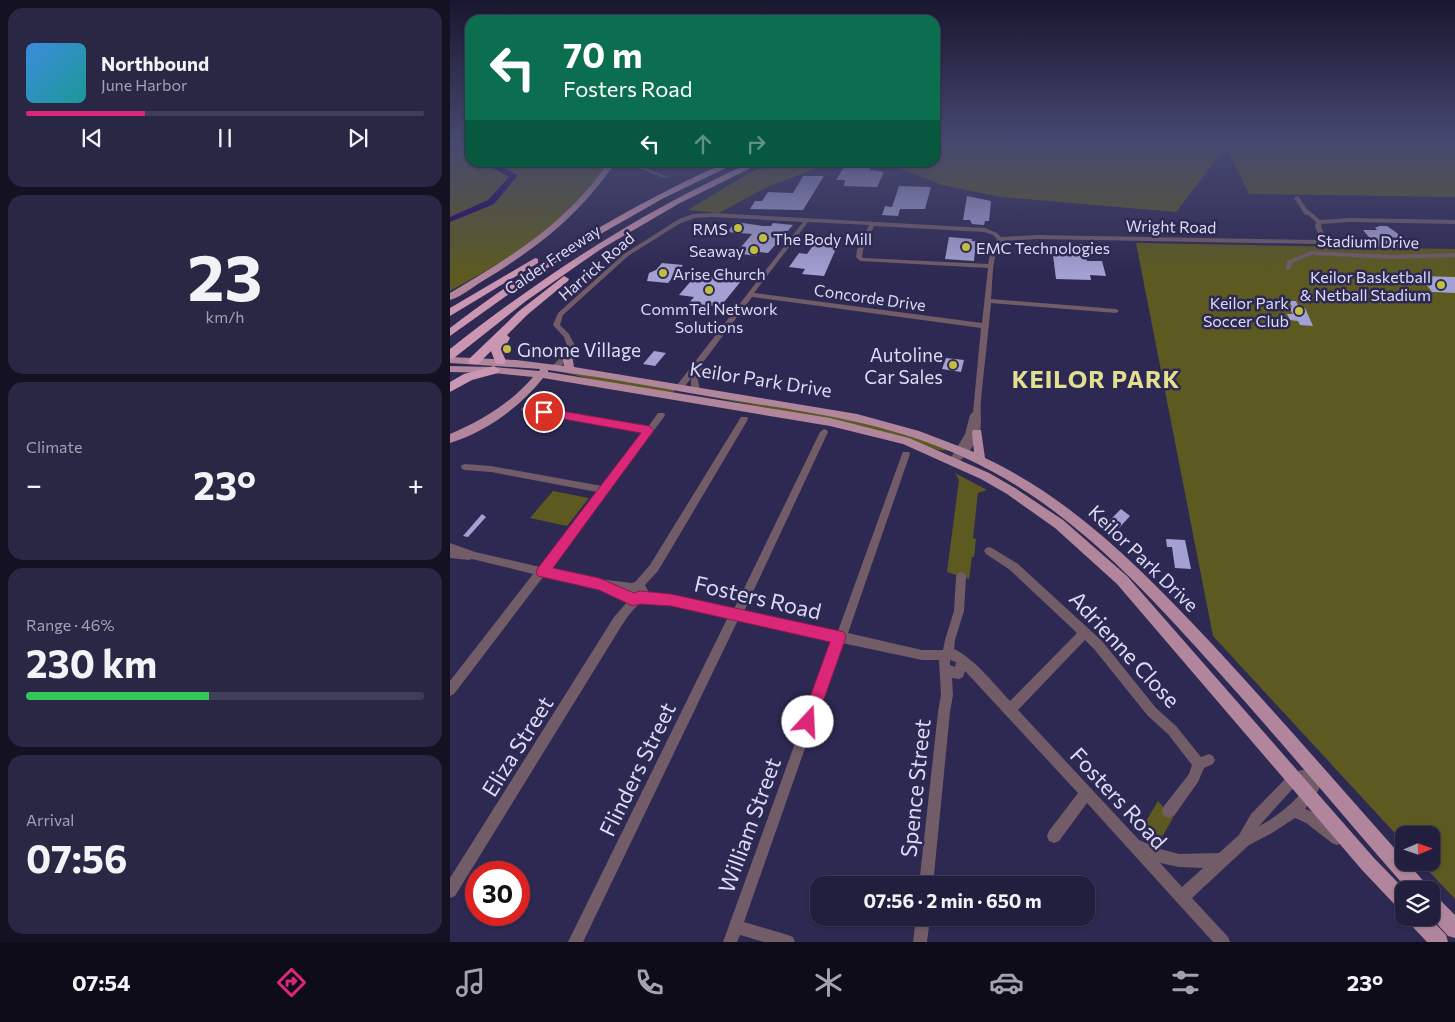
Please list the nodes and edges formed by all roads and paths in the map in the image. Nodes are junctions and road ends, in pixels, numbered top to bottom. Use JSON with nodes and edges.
{"nodes":[{"id":1,"x":595,"y":186,"type":"edge"},
{"id":2,"x":680,"y":186,"type":"edge"},
{"id":3,"x":683,"y":186,"type":"edge"},
{"id":4,"x":708,"y":186,"type":"edge"},
{"id":5,"x":682,"y":198,"type":"junction"},
{"id":6,"x":1297,"y":198,"type":"dead end"},
{"id":7,"x":1317,"y":220,"type":"junction"},
{"id":8,"x":806,"y":221,"type":"junction"},
{"id":9,"x":1455,"y":222,"type":"edge"},
{"id":10,"x":872,"y":224,"type":"junction"},
{"id":11,"x":997,"y":238,"type":"junction"},
{"id":12,"x":1305,"y":242,"type":"joint"},
{"id":13,"x":865,"y":244,"type":"joint"},
{"id":14,"x":1455,"y":255,"type":"edge"},
{"id":15,"x":991,"y":264,"type":"junction"},
{"id":16,"x":1288,"y":269,"type":"dead end"},
{"id":17,"x":559,"y":283,"type":"junction"},
{"id":18,"x":751,"y":295,"type":"junction"},
{"id":19,"x":450,"y":296,"type":"edge"},
{"id":20,"x":988,"y":303,"type":"junction"},
{"id":21,"x":1116,"y":311,"type":"dead end"},
{"id":22,"x":450,"y":313,"type":"edge"},
{"id":23,"x":985,"y":326,"type":"junction"},
{"id":24,"x":450,"y":333,"type":"edge"},
{"id":25,"x":568,"y":339,"type":"junction"},
{"id":26,"x":708,"y":352,"type":"junction"},
{"id":27,"x":568,"y":354,"type":"junction"},
{"id":28,"x":456,"y":361,"type":"edge"},
{"id":29,"x":474,"y":361,"type":"junction"},
{"id":30,"x":497,"y":366,"type":"junction"},
{"id":31,"x":569,"y":368,"type":"junction"},
{"id":32,"x":450,"y":369,"type":"edge"},
{"id":33,"x":529,"y":373,"type":"junction"},
{"id":34,"x":544,"y":374,"type":"junction"},
{"id":35,"x":564,"y":379,"type":"junction"},
{"id":36,"x":450,"y":383,"type":"edge"},
{"id":37,"x":450,"y":388,"type":"edge"},
{"id":38,"x":696,"y":390,"type":"junction"},
{"id":39,"x":676,"y":392,"type":"junction"},
{"id":40,"x":524,"y":394,"type":"junction"},
{"id":41,"x":977,"y":405,"type":"junction"},
{"id":42,"x":525,"y":409,"type":"dead end"},
{"id":43,"x":661,"y":415,"type":"dead end"},
{"id":44,"x":744,"y":419,"type":"dead end"},
{"id":45,"x":649,"y":430,"type":"junction"},
{"id":46,"x":824,"y":432,"type":"dead end"},
{"id":47,"x":976,"y":433,"type":"junction"},
{"id":48,"x":450,"y":439,"type":"edge"},
{"id":49,"x":906,"y":454,"type":"dead end"},
{"id":50,"x":958,"y":454,"type":"junction"},
{"id":51,"x":980,"y":461,"type":"junction"},
{"id":52,"x":465,"y":467,"type":"dead end"},
{"id":53,"x":604,"y":490,"type":"junction"},
{"id":54,"x":1106,"y":545,"type":"junction"},
{"id":55,"x":450,"y":547,"type":"edge"},
{"id":56,"x":989,"y":551,"type":"dead end"},
{"id":57,"x":450,"y":554,"type":"edge"},
{"id":58,"x":1095,"y":554,"type":"junction"},
{"id":59,"x":474,"y":556,"type":"junction"},
{"id":60,"x":654,"y":568,"type":"joint"},
{"id":61,"x":542,"y":572,"type":"junction"},
{"id":62,"x":961,"y":577,"type":"dead end"},
{"id":63,"x":637,"y":593,"type":"junction"},
{"id":64,"x":736,"y":614,"type":"junction"},
{"id":65,"x":618,"y":621,"type":"joint"},
{"id":66,"x":1085,"y":633,"type":"junction"},
{"id":67,"x":840,"y":637,"type":"junction"},
{"id":68,"x":951,"y":660,"type":"junction"},
{"id":69,"x":959,"y":674,"type":"junction"},
{"id":70,"x":984,"y":684,"type":"junction"},
{"id":71,"x":450,"y":690,"type":"edge"},
{"id":72,"x":947,"y":695,"type":"junction"},
{"id":73,"x":1009,"y":711,"type":"junction"},
{"id":74,"x":1319,"y":775,"type":"junction"},
{"id":75,"x":1294,"y":778,"type":"junction"},
{"id":76,"x":1085,"y":794,"type":"junction"},
{"id":77,"x":1310,"y":795,"type":"junction"},
{"id":78,"x":1169,"y":811,"type":"dead end"},
{"id":79,"x":1294,"y":811,"type":"junction"},
{"id":80,"x":1054,"y":836,"type":"dead end"},
{"id":81,"x":1244,"y":840,"type":"junction"},
{"id":82,"x":1132,"y":843,"type":"junction"},
{"id":83,"x":1222,"y":860,"type":"junction"},
{"id":84,"x":1368,"y":864,"type":"junction"},
{"id":85,"x":927,"y":876,"type":"edge"},
{"id":86,"x":1412,"y":881,"type":"edge"},
{"id":87,"x":450,"y":891,"type":"edge"},
{"id":88,"x":1395,"y":892,"type":"edge"},
{"id":89,"x":1182,"y":897,"type":"junction"},
{"id":90,"x":1440,"y":913,"type":"edge"},
{"id":91,"x":736,"y":926,"type":"junction"},
{"id":92,"x":922,"y":926,"type":"edge"},
{"id":93,"x":1425,"y":926,"type":"edge"},
{"id":94,"x":1455,"y":929,"type":"edge"},
{"id":95,"x":575,"y":942,"type":"edge"},
{"id":96,"x":730,"y":942,"type":"edge"},
{"id":97,"x":788,"y":942,"type":"edge"},
{"id":98,"x":920,"y":942,"type":"edge"},
{"id":99,"x":1223,"y":942,"type":"edge"},
{"id":100,"x":1439,"y":942,"type":"edge"}],
"edges":[{"from":1,"to":19,"type":"main road"},
{"from":2,"to":22,"type":"highway"},
{"from":3,"to":24,"type":"highway","name":"Calder Freeway"},
{"from":4,"to":5,"type":"highway","name":"Calder Freeway"},
{"from":5,"to":17,"type":"highway"},
{"from":5,"to":28,"type":"highway","name":"Calder Freeway"},
{"from":6,"to":7,"type":"street"},
{"from":7,"to":9,"type":"street"},
{"from":7,"to":12,"type":"street","name":"Wright Road"},
{"from":8,"to":10,"type":"street","name":"Harrick Road"},
{"from":8,"to":18,"type":"street"},
{"from":8,"to":25,"type":"street","name":"Harrick Road"},
{"from":10,"to":11,"type":"street","name":"Harrick Road"},
{"from":10,"to":13,"type":"street"},
{"from":11,"to":12,"type":"street","name":"Wright Road"},
{"from":11,"to":15,"type":"street"},
{"from":13,"to":15,"type":"street"},
{"from":14,"to":16,"type":"street","name":"Stadium Drive"},
{"from":15,"to":20,"type":"street"},
{"from":17,"to":29,"type":"highway"},
{"from":17,"to":30,"type":"highway"},
{"from":18,"to":23,"type":"street","name":"Concorde Drive"},
{"from":18,"to":26,"type":"street"},
{"from":20,"to":21,"type":"street"},
{"from":20,"to":23,"type":"street"},
{"from":23,"to":41,"type":"street"},
{"from":25,"to":27,"type":"street","name":"Harrick Road"},
{"from":25,"to":34,"type":"street"},
{"from":26,"to":38,"type":"street"},
{"from":26,"to":39,"type":"street"},
{"from":27,"to":31,"type":"main road"},
{"from":27,"to":34,"type":"street"},
{"from":28,"to":29,"type":"main road"},
{"from":28,"to":30,"type":"main road","name":"Keilor Park Drive"},
{"from":28,"to":32,"type":"main road","name":"Keilor Park Drive"},
{"from":28,"to":36,"type":"highway","name":"Calder Freeway"},
{"from":29,"to":30,"type":"main road","name":"Keilor Park Drive"},
{"from":30,"to":33,"type":"main road","name":"Keilor Park Drive"},
{"from":30,"to":34,"type":"main road","name":"Keilor Park Drive"},
{"from":30,"to":37,"type":"highway"},
{"from":31,"to":34,"type":"main road","name":"Keilor Park Drive"},
{"from":31,"to":39,"type":"main road","name":"Keilor Park Drive"},
{"from":33,"to":34,"type":"main road","name":"Keilor Park Drive"},
{"from":33,"to":40,"type":"main road"},
{"from":34,"to":35,"type":"main road"},
{"from":34,"to":35,"type":"main road","name":"Keilor Park Drive"},
{"from":34,"to":40,"type":"main road"},
{"from":35,"to":39,"type":"main road","name":"Keilor Park Drive"},
{"from":38,"to":39,"type":"main road","name":"Keilor Park Drive"},
{"from":38,"to":50,"type":"main road","name":"Keilor Park Drive"},
{"from":39,"to":50,"type":"main road","name":"Keilor Park Drive"},
{"from":40,"to":48,"type":"main road"},
{"from":41,"to":47,"type":"street"},
{"from":41,"to":50,"type":"street"},
{"from":42,"to":45,"type":"street"},
{"from":43,"to":45,"type":"street"},
{"from":44,"to":60,"type":"street","name":"Eliza Street"},
{"from":45,"to":53,"type":"street"},
{"from":46,"to":64,"type":"street","name":"Flinders Street"},
{"from":47,"to":50,"type":"street"},
{"from":47,"to":51,"type":"main road"},
{"from":49,"to":67,"type":"street","name":"William Street"},
{"from":50,"to":51,"type":"main road","name":"Keilor Park Drive"},
{"from":50,"to":58,"type":"main road","name":"Keilor Park Drive"},
{"from":51,"to":54,"type":"main road","name":"Keilor Park Drive"},
{"from":52,"to":53,"type":"street"},
{"from":53,"to":61,"type":"street"},
{"from":54,"to":58,"type":"main road"},
{"from":54,"to":74,"type":"main road","name":"Keilor Park Drive"},
{"from":55,"to":59,"type":"street","name":"Fosters Road"},
{"from":56,"to":66,"type":"street","name":"Adrienne Close"},
{"from":57,"to":59,"type":"street","name":"Fosters Road"},
{"from":58,"to":75,"type":"main road","name":"Keilor Park Drive"},
{"from":59,"to":61,"type":"street","name":"Fosters Road"},
{"from":60,"to":63,"type":"street","name":"Eliza Street"},
{"from":61,"to":63,"type":"street","name":"Fosters Road"},
{"from":61,"to":71,"type":"street"},
{"from":62,"to":68,"type":"street","name":"Spence Street"},
{"from":63,"to":64,"type":"street","name":"Fosters Road"},
{"from":63,"to":65,"type":"street","name":"Eliza Street"},
{"from":64,"to":67,"type":"street","name":"Fosters Road"},
{"from":64,"to":95,"type":"street","name":"Flinders Street"},
{"from":65,"to":87,"type":"street","name":"Eliza Street"},
{"from":66,"to":73,"type":"street"},
{"from":66,"to":78,"type":"street","name":"Adrienne Close"},
{"from":67,"to":68,"type":"street","name":"Fosters Road"},
{"from":67,"to":91,"type":"street","name":"William Street"},
{"from":68,"to":69,"type":"street"},
{"from":68,"to":70,"type":"street","name":"Fosters Road"},
{"from":68,"to":72,"type":"street","name":"Spence Street"},
{"from":69,"to":70,"type":"street","name":"Fosters Road"},
{"from":69,"to":72,"type":"street","name":"Spence Street"},
{"from":70,"to":73,"type":"street","name":"Fosters Road"},
{"from":72,"to":85,"type":"street","name":"Spence Street"},
{"from":73,"to":76,"type":"street","name":"Fosters Road"},
{"from":74,"to":75,"type":"street"},
{"from":74,"to":77,"type":"street"},
{"from":74,"to":86,"type":"main road","name":"Keilor Park Drive"},
{"from":75,"to":77,"type":"main road","name":"Keilor Park Drive"},
{"from":75,"to":81,"type":"street"},
{"from":76,"to":80,"type":"street"},
{"from":76,"to":82,"type":"street","name":"Fosters Road"},
{"from":77,"to":79,"type":"street"},
{"from":77,"to":84,"type":"main road","name":"Keilor Park Drive"},
{"from":79,"to":81,"type":"street"},
{"from":79,"to":84,"type":"street"},
{"from":81,"to":83,"type":"street"},
{"from":82,"to":83,"type":"street"},
{"from":82,"to":89,"type":"street","name":"Fosters Road"},
{"from":83,"to":89,"type":"street"},
{"from":84,"to":88,"type":"main road","name":"Keilor Park Drive"},
{"from":89,"to":99,"type":"street","name":"Fosters Road"},
{"from":90,"to":94,"type":"main road"},
{"from":91,"to":96,"type":"street","name":"William Street"},
{"from":91,"to":97,"type":"street"},
{"from":92,"to":98,"type":"street"},
{"from":93,"to":100,"type":"main road"}]}
